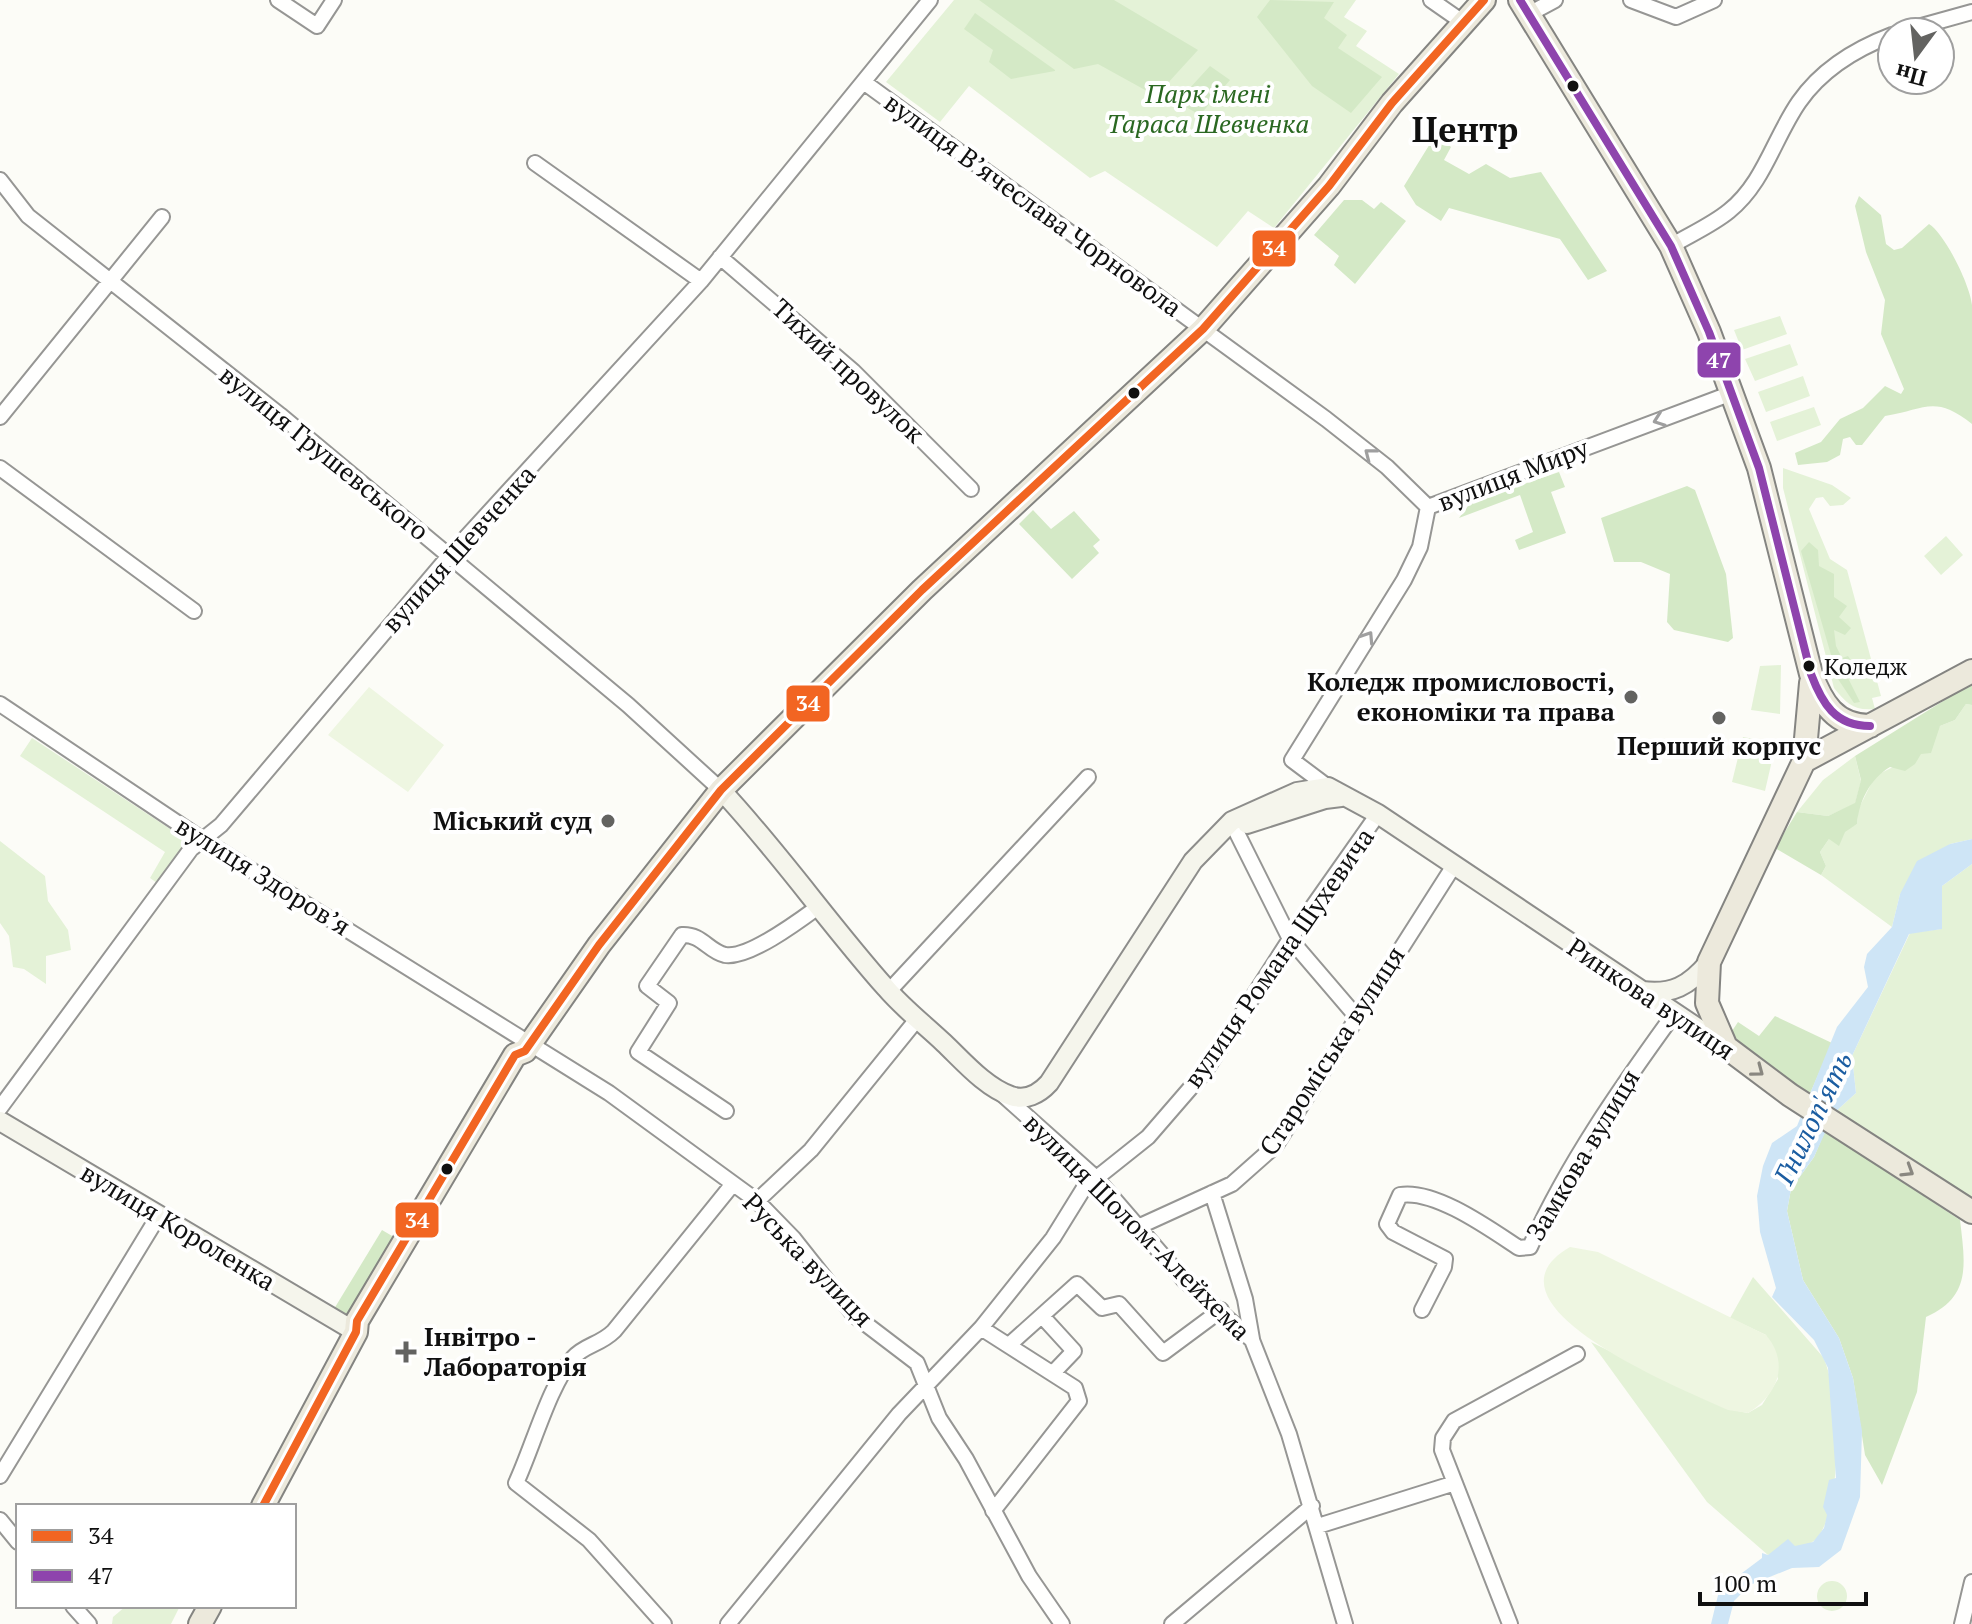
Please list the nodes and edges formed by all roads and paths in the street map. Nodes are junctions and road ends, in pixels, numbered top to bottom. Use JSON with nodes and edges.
{"nodes":[{"id":1,"x":278,"y":0,"type":"edge"},
{"id":2,"x":334,"y":0,"type":"edge"},
{"id":3,"x":930,"y":0,"type":"edge"},
{"id":4,"x":1431,"y":0,"type":"edge"},
{"id":5,"x":1484,"y":0,"type":"edge"},
{"id":6,"x":1555,"y":0,"type":"edge"},
{"id":7,"x":1631,"y":0,"type":"edge"},
{"id":8,"x":1714,"y":0,"type":"edge"},
{"id":9,"x":1524,"y":7,"type":"edge"},
{"id":10,"x":1464,"y":23,"type":"junction"},
{"id":11,"x":1876,"y":42,"type":"edge"},
{"id":12,"x":865,"y":83,"type":"junction"},
{"id":13,"x":535,"y":163,"type":"dead end"},
{"id":14,"x":0,"y":180,"type":"edge"},
{"id":15,"x":162,"y":217,"type":"dead end"},
{"id":16,"x":1671,"y":246,"type":"junction"},
{"id":17,"x":720,"y":257,"type":"junction"},
{"id":18,"x":701,"y":281,"type":"junction"},
{"id":19,"x":108,"y":282,"type":"junction"},
{"id":20,"x":1203,"y":329,"type":"junction"},
{"id":21,"x":1732,"y":393,"type":"junction"},
{"id":22,"x":0,"y":417,"type":"edge"},
{"id":23,"x":0,"y":468,"type":"edge"},
{"id":24,"x":971,"y":489,"type":"dead end"},
{"id":25,"x":1428,"y":507,"type":"junction"},
{"id":26,"x":449,"y":556,"type":"junction"},
{"id":27,"x":194,"y":611,"type":"dead end"},
{"id":28,"x":1972,"y":671,"type":"edge"},
{"id":29,"x":1811,"y":674,"type":"junction"},
{"id":30,"x":0,"y":704,"type":"edge"},
{"id":31,"x":1870,"y":726,"type":"junction"},
{"id":32,"x":1804,"y":761,"type":"junction"},
{"id":33,"x":1088,"y":777,"type":"dead end"},
{"id":34,"x":1328,"y":787,"type":"junction"},
{"id":35,"x":721,"y":790,"type":"junction"},
{"id":36,"x":1348,"y":796,"type":"junction"},
{"id":37,"x":1378,"y":814,"type":"junction"},
{"id":38,"x":1235,"y":829,"type":"junction"},
{"id":39,"x":1216,"y":837,"type":"junction"},
{"id":40,"x":203,"y":840,"type":"junction"},
{"id":41,"x":1453,"y":867,"type":"junction"},
{"id":42,"x":818,"y":907,"type":"junction"},
{"id":43,"x":1290,"y":939,"type":"junction"},
{"id":44,"x":1709,"y":962,"type":"junction"},
{"id":45,"x":1639,"y":990,"type":"junction"},
{"id":46,"x":889,"y":991,"type":"junction"},
{"id":47,"x":1674,"y":1014,"type":"junction"},
{"id":48,"x":1356,"y":1016,"type":"junction"},
{"id":49,"x":918,"y":1018,"type":"junction"},
{"id":50,"x":527,"y":1047,"type":"junction"},
{"id":51,"x":1726,"y":1047,"type":"junction"},
{"id":52,"x":999,"y":1091,"type":"junction"},
{"id":53,"x":0,"y":1108,"type":"edge"},
{"id":54,"x":726,"y":1111,"type":"dead end"},
{"id":55,"x":0,"y":1121,"type":"edge"},
{"id":56,"x":1096,"y":1178,"type":"junction"},
{"id":57,"x":732,"y":1185,"type":"junction"},
{"id":58,"x":1212,"y":1193,"type":"junction"},
{"id":59,"x":757,"y":1201,"type":"junction"},
{"id":60,"x":1972,"y":1212,"type":"edge"},
{"id":61,"x":159,"y":1215,"type":"junction"},
{"id":62,"x":1140,"y":1226,"type":"junction"},
{"id":63,"x":1221,"y":1310,"type":"junction"},
{"id":64,"x":1422,"y":1310,"type":"dead end"},
{"id":65,"x":1042,"y":1316,"type":"junction"},
{"id":66,"x":981,"y":1328,"type":"junction"},
{"id":67,"x":356,"y":1332,"type":"junction"},
{"id":68,"x":1252,"y":1340,"type":"junction"},
{"id":69,"x":1009,"y":1345,"type":"junction"},
{"id":70,"x":1577,"y":1354,"type":"dead end"},
{"id":71,"x":1053,"y":1373,"type":"junction"},
{"id":72,"x":926,"y":1387,"type":"junction"},
{"id":73,"x":0,"y":1476,"type":"edge"},
{"id":74,"x":1455,"y":1483,"type":"junction"},
{"id":75,"x":264,"y":1504,"type":"edge"},
{"id":76,"x":1312,"y":1506,"type":"junction"},
{"id":77,"x":993,"y":1511,"type":"junction"},
{"id":78,"x":0,"y":1520,"type":"edge"},
{"id":79,"x":1318,"y":1526,"type":"junction"},
{"id":80,"x":16,"y":1540,"type":"edge"},
{"id":81,"x":1972,"y":1582,"type":"edge"},
{"id":82,"x":75,"y":1608,"type":"edge"},
{"id":83,"x":89,"y":1624,"type":"edge"},
{"id":84,"x":664,"y":1624,"type":"edge"},
{"id":85,"x":728,"y":1624,"type":"edge"},
{"id":86,"x":1062,"y":1624,"type":"edge"},
{"id":87,"x":1172,"y":1624,"type":"edge"},
{"id":88,"x":1345,"y":1624,"type":"edge"},
{"id":89,"x":1510,"y":1624,"type":"edge"},
{"id":90,"x":1962,"y":1624,"type":"edge"}],
"edges":[{"from":1,"to":2,"type":"street"},
{"from":3,"to":12,"type":"street","name":"вулиця Шевченка"},
{"from":4,"to":10,"type":"street"},
{"from":5,"to":10,"type":"main road"},
{"from":6,"to":9,"type":"street"},
{"from":7,"to":8,"type":"street"},
{"from":9,"to":16,"type":"main road"},
{"from":10,"to":20,"type":"main road"},
{"from":11,"to":16,"type":"street"},
{"from":12,"to":17,"type":"street","name":"вулиця Шевченка"},
{"from":12,"to":20,"type":"street","name":"вулиця Вʼячеслава Чорновола"},
{"from":13,"to":18,"type":"street"},
{"from":14,"to":19,"type":"street","name":"вулиця Грушевського"},
{"from":15,"to":19,"type":"street"},
{"from":16,"to":21,"type":"main road"},
{"from":17,"to":18,"type":"street","name":"вулиця Шевченка"},
{"from":17,"to":24,"type":"street","name":"Тихий провулок"},
{"from":18,"to":26,"type":"street","name":"вулиця Шевченка"},
{"from":19,"to":22,"type":"street"},
{"from":19,"to":26,"type":"street","name":"вулиця Грушевського"},
{"from":25,"to":20,"type":"street","name":"вулиця Вʼячеслава Чорновола","one_way":true},
{"from":20,"to":35,"type":"main road"},
{"from":21,"to":25,"type":"street","name":"вулиця Миру","one_way":true},
{"from":21,"to":29,"type":"main road"},
{"from":23,"to":27,"type":"street"},
{"from":34,"to":25,"type":"street","name":"вулиця Миру","one_way":true},
{"from":26,"to":35,"type":"street","name":"вулиця Грушевського"},
{"from":26,"to":40,"type":"street","name":"вулиця Шевченка"},
{"from":28,"to":31,"type":"main road"},
{"from":29,"to":31,"type":"main road"},
{"from":29,"to":32,"type":"main road"},
{"from":30,"to":40,"type":"street","name":"вулиця Здоровʼя"},
{"from":31,"to":32,"type":"main road"},
{"from":32,"to":44,"type":"main road"},
{"from":33,"to":46,"type":"street"},
{"from":34,"to":36,"type":"main road","name":"Ринкова вулиця"},
{"from":34,"to":39,"type":"main road"},
{"from":35,"to":42,"type":"main road","name":"вулиця Шолом-Алейхема"},
{"from":35,"to":50,"type":"main road"},
{"from":36,"to":37,"type":"main road","name":"Ринкова вулиця"},
{"from":36,"to":38,"type":"main road"},
{"from":37,"to":41,"type":"main road","name":"Ринкова вулиця"},
{"from":37,"to":43,"type":"street","name":"вулиця Романа Шухевича"},
{"from":38,"to":39,"type":"main road"},
{"from":38,"to":43,"type":"street"},
{"from":39,"to":52,"type":"main road"},
{"from":40,"to":50,"type":"street","name":"вулиця Здоровʼя"},
{"from":40,"to":53,"type":"street","name":"вулиця Шевченка"},
{"from":41,"to":45,"type":"main road","name":"Ринкова вулиця"},
{"from":41,"to":48,"type":"street","name":"Староміська вулиця"},
{"from":42,"to":46,"type":"main road","name":"вулиця Шолом-Алейхема"},
{"from":42,"to":54,"type":"street"},
{"from":43,"to":48,"type":"street"},
{"from":43,"to":56,"type":"street","name":"вулиця Романа Шухевича"},
{"from":44,"to":45,"type":"main road"},
{"from":44,"to":51,"type":"main road"},
{"from":45,"to":47,"type":"main road","name":"Ринкова вулиця"},
{"from":46,"to":49,"type":"main road","name":"вулиця Шолом-Алейхема"},
{"from":47,"to":51,"type":"main road","name":"Ринкова вулиця"},
{"from":47,"to":64,"type":"street","name":"Замкова вулиця"},
{"from":48,"to":58,"type":"street","name":"Староміська вулиця"},
{"from":49,"to":52,"type":"main road","name":"вулиця Шолом-Алейхема"},
{"from":49,"to":59,"type":"street"},
{"from":50,"to":57,"type":"street","name":"Руська вулиця"},
{"from":50,"to":67,"type":"main road"},
{"from":51,"to":60,"type":"main road","name":"Ринкова вулиця","one_way":true},
{"from":52,"to":56,"type":"street","name":"вулиця Шолом-Алейхема"},
{"from":55,"to":61,"type":"main road","name":"вулиця Короленка"},
{"from":56,"to":62,"type":"street","name":"вулиця Шолом-Алейхема"},
{"from":56,"to":66,"type":"street","name":"вулиця Романа Шухевича"},
{"from":57,"to":59,"type":"street","name":"Руська вулиця"},
{"from":57,"to":84,"type":"street"},
{"from":58,"to":62,"type":"street","name":"Староміська вулиця"},
{"from":58,"to":68,"type":"street"},
{"from":59,"to":72,"type":"street","name":"Руська вулиця"},
{"from":61,"to":67,"type":"main road","name":"вулиця Короленка"},
{"from":61,"to":73,"type":"street"},
{"from":62,"to":63,"type":"street","name":"вулиця Шолом-Алейхема"},
{"from":63,"to":65,"type":"street"},
{"from":63,"to":68,"type":"street","name":"вулиця Шолом-Алейхема"},
{"from":65,"to":69,"type":"street"},
{"from":65,"to":71,"type":"street"},
{"from":66,"to":69,"type":"street"},
{"from":66,"to":72,"type":"street","name":"вулиця Романа Шухевича"},
{"from":67,"to":75,"type":"main road"},
{"from":68,"to":76,"type":"street","name":"вулиця Шолом-Алейхема"},
{"from":69,"to":71,"type":"street"},
{"from":70,"to":74,"type":"street"},
{"from":71,"to":77,"type":"street"},
{"from":72,"to":77,"type":"street","name":"Руська вулиця"},
{"from":72,"to":85,"type":"street","name":"вулиця Романа Шухевича"},
{"from":74,"to":79,"type":"street"},
{"from":74,"to":89,"type":"street"},
{"from":76,"to":79,"type":"street","name":"вулиця Шолом-Алейхема"},
{"from":76,"to":87,"type":"street"},
{"from":77,"to":86,"type":"street","name":"Руська вулиця"},
{"from":78,"to":80,"type":"street"},
{"from":79,"to":88,"type":"street","name":"вулиця Шолом-Алейхема"},
{"from":81,"to":90,"type":"street"},
{"from":82,"to":83,"type":"street"}]}
